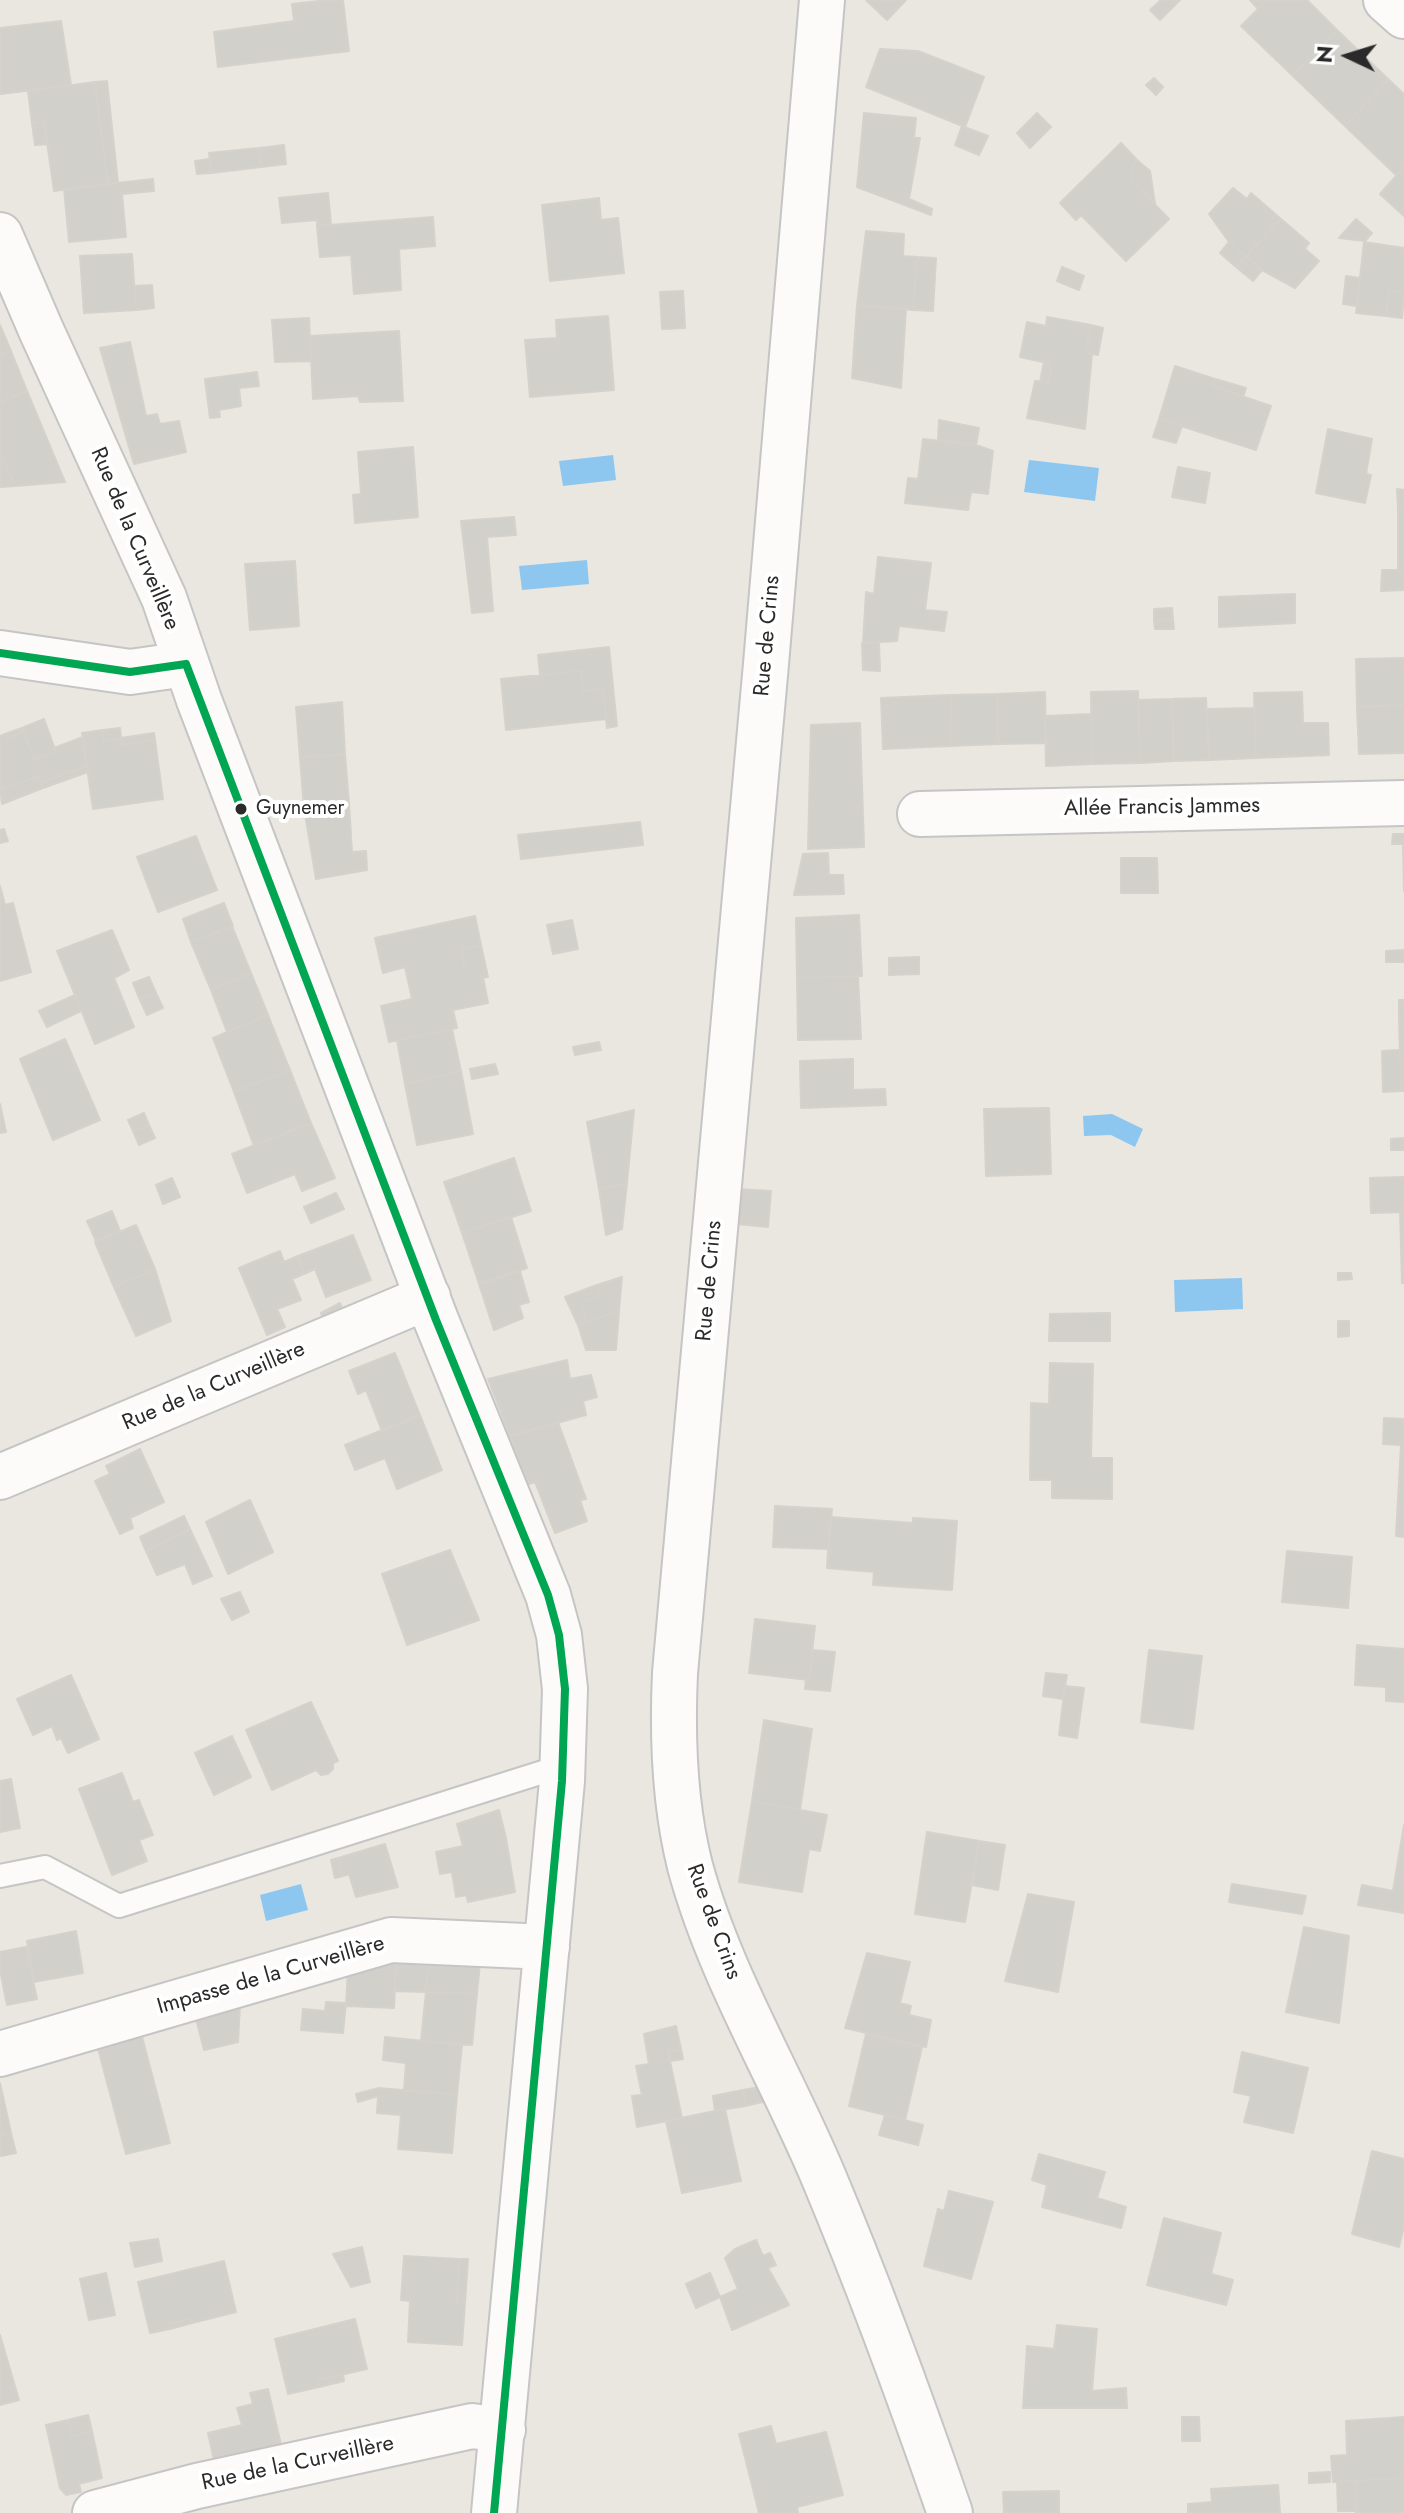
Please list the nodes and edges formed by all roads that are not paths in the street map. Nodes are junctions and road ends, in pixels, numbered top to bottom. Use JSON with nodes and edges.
{"nodes":[{"id":1,"x":822,"y":0,"type":"edge"},
{"id":2,"x":1386,"y":0,"type":"edge"},
{"id":3,"x":1404,"y":16,"type":"edge"},
{"id":4,"x":0,"y":235,"type":"edge"},
{"id":5,"x":0,"y":653,"type":"edge"},
{"id":6,"x":186,"y":664,"type":"junction"},
{"id":7,"x":1404,"y":803,"type":"edge"},
{"id":8,"x":920,"y":814,"type":"dead end"},
{"id":9,"x":428,"y":1297,"type":"junction"},
{"id":10,"x":0,"y":1477,"type":"edge"},
{"id":11,"x":562,"y":1766,"type":"junction"},
{"id":12,"x":0,"y":1876,"type":"edge"},
{"id":13,"x":547,"y":1947,"type":"junction"},
{"id":14,"x":0,"y":2054,"type":"edge"},
{"id":15,"x":503,"y":2430,"type":"junction"},
{"id":16,"x":95,"y":2513,"type":"edge"},
{"id":17,"x":494,"y":2513,"type":"edge"},
{"id":18,"x":950,"y":2513,"type":"edge"}],
"edges":[{"from":1,"to":18,"type":"street","name":"Rue de Crins"},
{"from":2,"to":3,"type":"street"},
{"from":4,"to":6,"type":"street","name":"Rue de la Curveillère"},
{"from":5,"to":6,"type":"street"},
{"from":6,"to":9,"type":"street","name":"Rue de la Curveillère"},
{"from":7,"to":8,"type":"street","name":"Allée Francis Jammes"},
{"from":9,"to":10,"type":"street","name":"Rue de la Curveillère"},
{"from":9,"to":11,"type":"street","name":"Rue de la Curveillère"},
{"from":11,"to":12,"type":"lane"},
{"from":11,"to":13,"type":"street","name":"Rue de la Curveillère"},
{"from":13,"to":14,"type":"street","name":"Impasse de la Curveillère"},
{"from":13,"to":15,"type":"street","name":"Rue de la Curveillère"},
{"from":15,"to":16,"type":"street","name":"Rue de la Curveillère"},
{"from":15,"to":17,"type":"street","name":"Rue de la Curveillère"}]}
